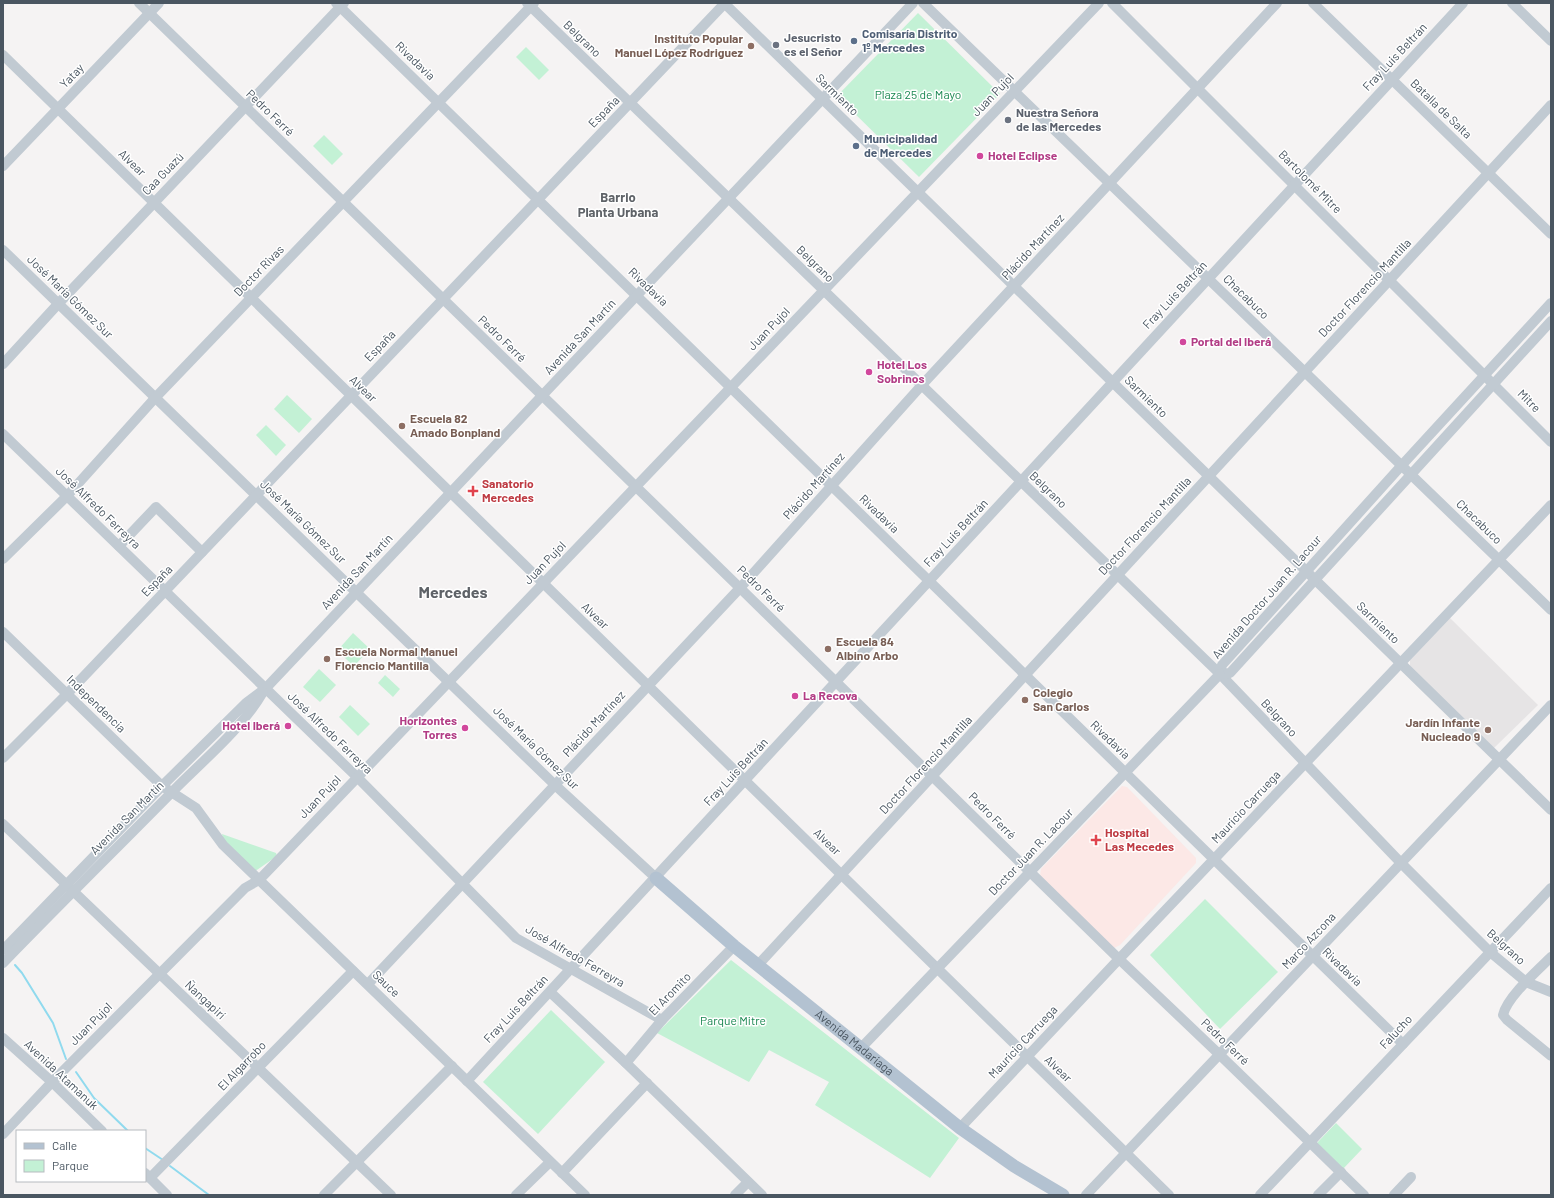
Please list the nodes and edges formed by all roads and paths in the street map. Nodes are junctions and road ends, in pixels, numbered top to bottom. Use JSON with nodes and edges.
{"nodes":[{"id":1,"x":138,"y":3,"type":"edge"},
{"id":2,"x":159,"y":3,"type":"edge"},
{"id":3,"x":724,"y":3,"type":"edge"},
{"id":4,"x":913,"y":3,"type":"edge"},
{"id":5,"x":923,"y":3,"type":"edge"},
{"id":6,"x":1099,"y":3,"type":"edge"},
{"id":7,"x":1112,"y":3,"type":"edge"},
{"id":8,"x":1277,"y":3,"type":"edge"},
{"id":9,"x":1313,"y":3,"type":"edge"},
{"id":10,"x":1463,"y":3,"type":"edge"},
{"id":11,"x":1512,"y":3,"type":"edge"},
{"id":12,"x":340,"y":4,"type":"edge"},
{"id":13,"x":530,"y":4,"type":"edge"},
{"id":14,"x":149,"y":13,"type":"junction"},
{"id":15,"x":1551,"y":41,"type":"edge"},
{"id":16,"x":3,"y":55,"type":"edge"},
{"id":17,"x":1392,"y":80,"type":"junction"},
{"id":18,"x":1198,"y":88,"type":"junction"},
{"id":19,"x":1014,"y":91,"type":"junction"},
{"id":20,"x":822,"y":99,"type":"junction"},
{"id":21,"x":439,"y":102,"type":"junction"},
{"id":22,"x":630,"y":103,"type":"junction"},
{"id":23,"x":1551,"y":105,"type":"edge"},
{"id":24,"x":245,"y":107,"type":"junction"},
{"id":25,"x":58,"y":109,"type":"junction"},
{"id":26,"x":3,"y":166,"type":"edge"},
{"id":27,"x":1489,"y":173,"type":"junction"},
{"id":28,"x":1110,"y":183,"type":"junction"},
{"id":29,"x":1295,"y":185,"type":"junction"},
{"id":30,"x":918,"y":192,"type":"junction"},
{"id":31,"x":728,"y":198,"type":"junction"},
{"id":32,"x":538,"y":199,"type":"junction"},
{"id":33,"x":343,"y":202,"type":"junction"},
{"id":34,"x":154,"y":203,"type":"junction"},
{"id":35,"x":1551,"y":234,"type":"edge"},
{"id":36,"x":3,"y":250,"type":"edge"},
{"id":37,"x":1209,"y":279,"type":"junction"},
{"id":38,"x":1390,"y":281,"type":"junction"},
{"id":39,"x":1014,"y":286,"type":"junction"},
{"id":40,"x":823,"y":290,"type":"junction"},
{"id":41,"x":638,"y":295,"type":"junction"},
{"id":42,"x":251,"y":298,"type":"junction"},
{"id":43,"x":443,"y":299,"type":"junction"},
{"id":44,"x":1551,"y":303,"type":"edge"},
{"id":45,"x":58,"y":304,"type":"junction"},
{"id":46,"x":1551,"y":321,"type":"edge"},
{"id":47,"x":3,"y":364,"type":"edge"},
{"id":48,"x":1305,"y":372,"type":"junction"},
{"id":49,"x":1489,"y":380,"type":"junction"},
{"id":50,"x":1113,"y":382,"type":"junction"},
{"id":51,"x":922,"y":386,"type":"junction"},
{"id":52,"x":731,"y":387,"type":"junction"},
{"id":53,"x":351,"y":396,"type":"junction"},
{"id":54,"x":542,"y":396,"type":"junction"},
{"id":55,"x":156,"y":398,"type":"junction"},
{"id":56,"x":3,"y":434,"type":"edge"},
{"id":57,"x":1551,"y":442,"type":"edge"},
{"id":58,"x":1402,"y":465,"type":"junction"},
{"id":59,"x":1410,"y":474,"type":"junction"},
{"id":60,"x":1209,"y":476,"type":"junction"},
{"id":61,"x":1021,"y":482,"type":"junction"},
{"id":62,"x":636,"y":486,"type":"junction"},
{"id":63,"x":831,"y":486,"type":"junction"},
{"id":64,"x":450,"y":493,"type":"junction"},
{"id":65,"x":256,"y":495,"type":"junction"},
{"id":66,"x":67,"y":496,"type":"junction"},
{"id":67,"x":1551,"y":505,"type":"edge"},
{"id":68,"x":118,"y":546,"type":"junction"},
{"id":69,"x":202,"y":552,"type":"junction"},
{"id":70,"x":3,"y":559,"type":"edge"},
{"id":71,"x":1499,"y":559,"type":"junction"},
{"id":72,"x":1307,"y":571,"type":"junction"},
{"id":73,"x":1118,"y":576,"type":"junction"},
{"id":74,"x":1315,"y":579,"type":"junction"},
{"id":75,"x":929,"y":582,"type":"junction"},
{"id":76,"x":543,"y":583,"type":"junction"},
{"id":77,"x":740,"y":588,"type":"junction"},
{"id":78,"x":165,"y":591,"type":"junction"},
{"id":79,"x":356,"y":592,"type":"junction"},
{"id":80,"x":1551,"y":610,"type":"edge"},
{"id":81,"x":3,"y":632,"type":"edge"},
{"id":82,"x":1401,"y":663,"type":"junction"},
{"id":83,"x":1220,"y":674,"type":"junction"},
{"id":84,"x":1025,"y":676,"type":"junction"},
{"id":85,"x":449,"y":682,"type":"junction"},
{"id":86,"x":837,"y":682,"type":"junction"},
{"id":87,"x":648,"y":685,"type":"junction"},
{"id":88,"x":266,"y":688,"type":"junction"},
{"id":89,"x":67,"y":694,"type":"junction"},
{"id":90,"x":1551,"y":705,"type":"edge"},
{"id":91,"x":3,"y":758,"type":"edge"},
{"id":92,"x":1499,"y":759,"type":"junction"},
{"id":93,"x":1305,"y":764,"type":"junction"},
{"id":94,"x":1125,"y":773,"type":"junction"},
{"id":95,"x":933,"y":776,"type":"junction"},
{"id":96,"x":357,"y":777,"type":"junction"},
{"id":97,"x":745,"y":781,"type":"junction"},
{"id":98,"x":555,"y":785,"type":"junction"},
{"id":99,"x":162,"y":786,"type":"junction"},
{"id":100,"x":172,"y":793,"type":"junction"},
{"id":101,"x":1551,"y":810,"type":"edge"},
{"id":102,"x":3,"y":824,"type":"edge"},
{"id":103,"x":1214,"y":860,"type":"junction"},
{"id":104,"x":1401,"y":863,"type":"junction"},
{"id":105,"x":1030,"y":872,"type":"junction"},
{"id":106,"x":842,"y":875,"type":"junction"},
{"id":107,"x":656,"y":878,"type":"junction"},
{"id":108,"x":259,"y":880,"type":"junction"},
{"id":109,"x":461,"y":884,"type":"junction"},
{"id":110,"x":70,"y":887,"type":"junction"},
{"id":111,"x":1551,"y":888,"type":"edge"},
{"id":112,"x":734,"y":946,"type":"junction"},
{"id":113,"x":3,"y":950,"type":"edge"},
{"id":114,"x":1490,"y":952,"type":"junction"},
{"id":115,"x":1313,"y":956,"type":"junction"},
{"id":116,"x":1551,"y":957,"type":"edge"},
{"id":117,"x":1119,"y":959,"type":"junction"},
{"id":118,"x":3,"y":963,"type":"edge"},
{"id":119,"x":758,"y":965,"type":"junction"},
{"id":120,"x":572,"y":969,"type":"junction"},
{"id":121,"x":937,"y":969,"type":"junction"},
{"id":122,"x":353,"y":971,"type":"junction"},
{"id":123,"x":159,"y":974,"type":"junction"},
{"id":124,"x":1526,"y":982,"type":"junction"},
{"id":125,"x":368,"y":984,"type":"junction"},
{"id":126,"x":550,"y":992,"type":"junction"},
{"id":127,"x":1551,"y":992,"type":"edge"},
{"id":128,"x":662,"y":1020,"type":"junction"},
{"id":129,"x":3,"y":1038,"type":"edge"},
{"id":130,"x":1403,"y":1044,"type":"junction"},
{"id":131,"x":861,"y":1048,"type":"junction"},
{"id":132,"x":1219,"y":1054,"type":"junction"},
{"id":133,"x":1027,"y":1056,"type":"junction"},
{"id":134,"x":1551,"y":1056,"type":"edge"},
{"id":135,"x":626,"y":1063,"type":"junction"},
{"id":136,"x":452,"y":1066,"type":"junction"},
{"id":137,"x":258,"y":1068,"type":"junction"},
{"id":138,"x":468,"y":1081,"type":"junction"},
{"id":139,"x":52,"y":1082,"type":"junction"},
{"id":140,"x":647,"y":1083,"type":"junction"},
{"id":141,"x":960,"y":1128,"type":"junction"},
{"id":142,"x":101,"y":1130,"type":"edge"},
{"id":143,"x":3,"y":1134,"type":"edge"},
{"id":144,"x":1310,"y":1142,"type":"junction"},
{"id":145,"x":1126,"y":1153,"type":"junction"},
{"id":146,"x":550,"y":1162,"type":"junction"},
{"id":147,"x":357,"y":1163,"type":"junction"},
{"id":148,"x":1341,"y":1172,"type":"junction"},
{"id":149,"x":562,"y":1173,"type":"junction"},
{"id":150,"x":148,"y":1176,"type":"edge"},
{"id":151,"x":1411,"y":1177,"type":"dead end"},
{"id":152,"x":748,"y":1182,"type":"junction"},
{"id":153,"x":167,"y":1195,"type":"edge"},
{"id":154,"x":324,"y":1195,"type":"edge"},
{"id":155,"x":391,"y":1195,"type":"edge"},
{"id":156,"x":516,"y":1195,"type":"edge"},
{"id":157,"x":585,"y":1195,"type":"edge"},
{"id":158,"x":735,"y":1195,"type":"edge"},
{"id":159,"x":762,"y":1195,"type":"edge"},
{"id":160,"x":1063,"y":1195,"type":"edge"},
{"id":161,"x":1086,"y":1195,"type":"edge"},
{"id":162,"x":1169,"y":1195,"type":"edge"},
{"id":163,"x":1260,"y":1195,"type":"edge"},
{"id":164,"x":1318,"y":1195,"type":"edge"},
{"id":165,"x":1364,"y":1195,"type":"edge"},
{"id":166,"x":1394,"y":1195,"type":"edge"}],
"edges":[{"from":1,"to":14,"type":"street","name":"Pedro Ferré"},
{"from":2,"to":14,"type":"street","name":"Yatay"},
{"from":3,"to":20,"type":"street","name":"Sarmiento"},
{"from":3,"to":22,"type":"street","name":"España"},
{"from":4,"to":20,"type":"street","name":"Avenida San Martín"},
{"from":5,"to":19,"type":"street","name":"Chacabuco"},
{"from":6,"to":19,"type":"street","name":"Juan Pujol"},
{"from":7,"to":18,"type":"street","name":"Bartolomé Mitre"},
{"from":8,"to":18,"type":"street","name":"Plácido Martínez"},
{"from":9,"to":17,"type":"street","name":"Batalla de Salta"},
{"from":10,"to":17,"type":"street","name":"Fray Luis Beltrán"},
{"from":11,"to":15,"type":"street"},
{"from":12,"to":21,"type":"street","name":"Rivadavia"},
{"from":12,"to":24,"type":"street","name":"Caa Guazú"},
{"from":13,"to":21,"type":"street","name":"Doctor Rivas"},
{"from":13,"to":22,"type":"street","name":"Belgrano"},
{"from":14,"to":24,"type":"street","name":"Pedro Ferré"},
{"from":14,"to":25,"type":"street","name":"Yatay"},
{"from":16,"to":25,"type":"street","name":"Alvear"},
{"from":17,"to":27,"type":"street","name":"Batalla de Salta"},
{"from":17,"to":29,"type":"street","name":"Fray Luis Beltrán"},
{"from":18,"to":28,"type":"street","name":"Plácido Martínez"},
{"from":18,"to":29,"type":"street","name":"Bartolomé Mitre"},
{"from":19,"to":28,"type":"street","name":"Chacabuco"},
{"from":19,"to":30,"type":"street","name":"Juan Pujol"},
{"from":20,"to":30,"type":"street","name":"Sarmiento"},
{"from":20,"to":31,"type":"street","name":"Avenida San Martín"},
{"from":21,"to":32,"type":"street","name":"Rivadavia"},
{"from":21,"to":33,"type":"street","name":"Doctor Rivas"},
{"from":22,"to":31,"type":"street","name":"Belgrano"},
{"from":22,"to":32,"type":"street","name":"España"},
{"from":23,"to":27,"type":"street","name":"Doctor Florencio Mantilla"},
{"from":24,"to":33,"type":"street","name":"Pedro Ferré"},
{"from":24,"to":34,"type":"street","name":"Caa Guazú"},
{"from":25,"to":26,"type":"street","name":"Yatay"},
{"from":25,"to":34,"type":"street","name":"Alvear"},
{"from":27,"to":35,"type":"street","name":"Batalla de Salta"},
{"from":27,"to":38,"type":"street","name":"Doctor Florencio Mantilla"},
{"from":28,"to":37,"type":"street","name":"Chacabuco"},
{"from":28,"to":39,"type":"street","name":"Plácido Martínez"},
{"from":29,"to":37,"type":"street","name":"Fray Luis Beltrán"},
{"from":29,"to":38,"type":"street","name":"Bartolomé Mitre"},
{"from":30,"to":39,"type":"street","name":"Sarmiento"},
{"from":30,"to":40,"type":"street","name":"Juan Pujol"},
{"from":31,"to":40,"type":"street","name":"Belgrano"},
{"from":31,"to":41,"type":"street","name":"Avenida San Martín"},
{"from":32,"to":41,"type":"street","name":"Rivadavia"},
{"from":32,"to":43,"type":"street","name":"España"},
{"from":33,"to":42,"type":"street","name":"Doctor Rivas"},
{"from":33,"to":43,"type":"street","name":"Pedro Ferré"},
{"from":34,"to":42,"type":"street","name":"Alvear"},
{"from":34,"to":45,"type":"street","name":"Caa Guazú"},
{"from":36,"to":45,"type":"street","name":"José María Gómez Sur"},
{"from":37,"to":48,"type":"street","name":"Chacabuco"},
{"from":37,"to":50,"type":"street","name":"Fray Luis Beltrán"},
{"from":38,"to":48,"type":"street","name":"Doctor Florencio Mantilla"},
{"from":38,"to":49,"type":"street","name":"Bartolomé Mitre"},
{"from":39,"to":50,"type":"street","name":"Sarmiento"},
{"from":39,"to":51,"type":"street","name":"Plácido Martínez"},
{"from":40,"to":51,"type":"street","name":"Belgrano"},
{"from":40,"to":52,"type":"street","name":"Juan Pujol"},
{"from":41,"to":52,"type":"street","name":"Rivadavia"},
{"from":41,"to":54,"type":"street","name":"Avenida San Martín"},
{"from":42,"to":53,"type":"street","name":"Alvear"},
{"from":42,"to":55,"type":"street","name":"Doctor Rivas"},
{"from":43,"to":53,"type":"street","name":"España"},
{"from":43,"to":54,"type":"street","name":"Pedro Ferré"},
{"from":44,"to":49,"type":"street","name":"Avenida Doctor Juan R. Lacour"},
{"from":45,"to":47,"type":"street","name":"Caa Guazú"},
{"from":45,"to":55,"type":"street","name":"José María Gómez Sur"},
{"from":46,"to":49,"type":"street","name":"Avenida Doctor Juan R. Lacour"},
{"from":48,"to":58,"type":"street","name":"Chacabuco"},
{"from":48,"to":60,"type":"street","name":"Doctor Florencio Mantilla"},
{"from":49,"to":57,"type":"street","name":"Mitre"},
{"from":49,"to":58,"type":"street","name":"Avenida Doctor Juan R. Lacour"},
{"from":49,"to":59,"type":"street","name":"Avenida Doctor Juan R. Lacour"},
{"from":50,"to":60,"type":"street","name":"Sarmiento"},
{"from":50,"to":61,"type":"street","name":"Fray Luis Beltrán"},
{"from":51,"to":61,"type":"street","name":"Belgrano"},
{"from":51,"to":63,"type":"street","name":"Plácido Martínez"},
{"from":52,"to":62,"type":"street","name":"Juan Pujol"},
{"from":52,"to":63,"type":"street","name":"Rivadavia"},
{"from":53,"to":64,"type":"street","name":"Alvear"},
{"from":53,"to":65,"type":"street","name":"España"},
{"from":54,"to":62,"type":"street","name":"Pedro Ferré"},
{"from":54,"to":64,"type":"street","name":"Avenida San Martín"},
{"from":55,"to":65,"type":"street","name":"José María Gómez Sur"},
{"from":55,"to":66,"type":"street","name":"Doctor Rivas"},
{"from":56,"to":66,"type":"street","name":"José Alfredo Ferreyra"},
{"from":58,"to":59,"type":"street","name":"Chacabuco"},
{"from":58,"to":72,"type":"street","name":"Avenida Doctor Juan R. Lacour"},
{"from":59,"to":71,"type":"street","name":"Chacabuco"},
{"from":59,"to":74,"type":"street","name":"Avenida Doctor Juan R. Lacour"},
{"from":60,"to":72,"type":"street","name":"Sarmiento"},
{"from":60,"to":73,"type":"street","name":"Doctor Florencio Mantilla"},
{"from":61,"to":73,"type":"street","name":"Belgrano"},
{"from":61,"to":75,"type":"street","name":"Fray Luis Beltrán"},
{"from":62,"to":76,"type":"street","name":"Juan Pujol"},
{"from":62,"to":77,"type":"street","name":"Pedro Ferré"},
{"from":63,"to":75,"type":"street","name":"Rivadavia"},
{"from":63,"to":77,"type":"street","name":"Plácido Martínez"},
{"from":64,"to":76,"type":"street","name":"Alvear"},
{"from":64,"to":79,"type":"street","name":"Avenida San Martín"},
{"from":65,"to":69,"type":"street","name":"España"},
{"from":65,"to":79,"type":"street","name":"José María Gómez Sur"},
{"from":66,"to":68,"type":"street","name":"José Alfredo Ferreyra"},
{"from":66,"to":70,"type":"street","name":"Doctor Rivas"},
{"from":67,"to":71,"type":"street","name":"Mauricio Carruega"},
{"from":68,"to":69,"type":"street"},
{"from":68,"to":78,"type":"street","name":"José Alfredo Ferreyra"},
{"from":69,"to":78,"type":"street","name":"España"},
{"from":71,"to":80,"type":"street","name":"Chacabuco"},
{"from":71,"to":82,"type":"street","name":"Mauricio Carruega"},
{"from":72,"to":74,"type":"street","name":"Sarmiento"},
{"from":72,"to":83,"type":"street","name":"Avenida Doctor Juan R. Lacour"},
{"from":73,"to":83,"type":"street","name":"Belgrano"},
{"from":73,"to":84,"type":"street","name":"Doctor Florencio Mantilla"},
{"from":74,"to":82,"type":"street","name":"Sarmiento"},
{"from":74,"to":83,"type":"street","name":"Avenida Doctor Juan R. Lacour"},
{"from":75,"to":84,"type":"street","name":"Rivadavia"},
{"from":75,"to":86,"type":"street","name":"Fray Luis Beltrán"},
{"from":76,"to":85,"type":"street","name":"Juan Pujol"},
{"from":76,"to":87,"type":"street","name":"Alvear"},
{"from":77,"to":86,"type":"street","name":"Pedro Ferré"},
{"from":77,"to":87,"type":"street","name":"Plácido Martínez"},
{"from":78,"to":88,"type":"street","name":"José Alfredo Ferreyra"},
{"from":78,"to":89,"type":"street","name":"España"},
{"from":79,"to":85,"type":"street","name":"José María Gómez Sur"},
{"from":79,"to":88,"type":"street","name":"Avenida San Martín"},
{"from":81,"to":89,"type":"street","name":"Independencia"},
{"from":82,"to":92,"type":"street","name":"Sarmiento"},
{"from":82,"to":93,"type":"street","name":"Mauricio Carruega"},
{"from":83,"to":93,"type":"street","name":"Belgrano"},
{"from":83,"to":94,"type":"street","name":"Doctor Juan R. Lacour"},
{"from":84,"to":94,"type":"street","name":"Rivadavia"},
{"from":84,"to":95,"type":"street","name":"Doctor Florencio Mantilla"},
{"from":85,"to":96,"type":"street","name":"Juan Pujol"},
{"from":85,"to":98,"type":"street","name":"José María Gómez Sur"},
{"from":86,"to":95,"type":"street","name":"Pedro Ferré"},
{"from":86,"to":97,"type":"street","name":"Fray Luis Beltrán"},
{"from":87,"to":97,"type":"street","name":"Alvear"},
{"from":87,"to":98,"type":"street","name":"Plácido Martínez"},
{"from":88,"to":96,"type":"street","name":"José Alfredo Ferreyra"},
{"from":88,"to":99,"type":"street","name":"Avenida San Martín"},
{"from":88,"to":100,"type":"street","name":"Avenida San Martín"},
{"from":89,"to":91,"type":"street","name":"España"},
{"from":89,"to":99,"type":"street","name":"Independencia"},
{"from":90,"to":92,"type":"street","name":"Marco Azcona"},
{"from":92,"to":101,"type":"street","name":"Sarmiento"},
{"from":92,"to":104,"type":"street","name":"Marco Azcona"},
{"from":93,"to":103,"type":"street","name":"Mauricio Carruega"},
{"from":93,"to":104,"type":"street","name":"Belgrano"},
{"from":94,"to":103,"type":"street","name":"Rivadavia"},
{"from":94,"to":105,"type":"street","name":"Doctor Juan R. Lacour"},
{"from":95,"to":105,"type":"street","name":"Pedro Ferré"},
{"from":95,"to":106,"type":"street","name":"Doctor Florencio Mantilla"},
{"from":96,"to":108,"type":"street","name":"Juan Pujol"},
{"from":96,"to":109,"type":"street","name":"José Alfredo Ferreyra"},
{"from":97,"to":106,"type":"street","name":"Alvear"},
{"from":97,"to":107,"type":"street","name":"Fray Luis Beltrán"},
{"from":98,"to":107,"type":"street","name":"José María Gómez Sur"},
{"from":98,"to":109,"type":"street","name":"Plácido Martínez"},
{"from":99,"to":100,"type":"street","name":"Independencia"},
{"from":99,"to":110,"type":"street","name":"Avenida San Martín"},
{"from":100,"to":108,"type":"street","name":"Sauce"},
{"from":100,"to":110,"type":"street","name":"Avenida San Martín"},
{"from":102,"to":110,"type":"street","name":"Ñangapirí"},
{"from":103,"to":115,"type":"street","name":"Rivadavia"},
{"from":103,"to":117,"type":"street","name":"Mauricio Carruega"},
{"from":104,"to":114,"type":"street","name":"Belgrano"},
{"from":104,"to":115,"type":"street","name":"Marco Azcona"},
{"from":105,"to":117,"type":"street","name":"Pedro Ferré"},
{"from":105,"to":121,"type":"street","name":"Doctor Juan R. Lacour"},
{"from":106,"to":119,"type":"street","name":"Doctor Florencio Mantilla"},
{"from":106,"to":121,"type":"street","name":"Alvear"},
{"from":107,"to":112,"type":"main road","name":"Avenida Madariaga"},
{"from":107,"to":120,"type":"street","name":"Fray Luis Beltrán"},
{"from":108,"to":122,"type":"street","name":"Sauce"},
{"from":108,"to":123,"type":"street","name":"Juan Pujol"},
{"from":109,"to":120,"type":"street","name":"José Alfredo Ferreyra"},
{"from":109,"to":125,"type":"street","name":"Plácido Martínez"},
{"from":110,"to":113,"type":"street","name":"Avenida San Martín"},
{"from":110,"to":118,"type":"street","name":"Avenida San Martín"},
{"from":110,"to":123,"type":"street","name":"Ñangapirí"},
{"from":111,"to":114,"type":"street","name":"Falucho"},
{"from":112,"to":119,"type":"main road","name":"Avenida Madariaga"},
{"from":112,"to":128,"type":"street","name":"El Aromito"},
{"from":114,"to":124,"type":"street","name":"Belgrano"},
{"from":114,"to":130,"type":"street","name":"Falucho"},
{"from":115,"to":130,"type":"street","name":"Rivadavia"},
{"from":115,"to":132,"type":"street","name":"Marco Azcona"},
{"from":116,"to":124,"type":"street"},
{"from":117,"to":132,"type":"street","name":"Pedro Ferré"},
{"from":117,"to":133,"type":"street","name":"Mauricio Carruega"},
{"from":119,"to":131,"type":"main road","name":"Avenida Madariaga"},
{"from":120,"to":126,"type":"street","name":"Fray Luis Beltrán"},
{"from":120,"to":128,"type":"street","name":"José Alfredo Ferreyra"},
{"from":121,"to":131,"type":"street","name":"Doctor Juan R. Lacour"},
{"from":121,"to":133,"type":"street","name":"Alvear"},
{"from":122,"to":125,"type":"street","name":"Sauce"},
{"from":122,"to":137,"type":"street","name":"El Algarrobo"},
{"from":123,"to":137,"type":"street","name":"Ñangapirí"},
{"from":123,"to":139,"type":"street","name":"Juan Pujol"},
{"from":124,"to":127,"type":"street","name":"Belgrano"},
{"from":124,"to":134,"type":"street"},
{"from":125,"to":136,"type":"street","name":"Sauce"},
{"from":126,"to":135,"type":"street"},
{"from":126,"to":138,"type":"street","name":"Fray Luis Beltrán"},
{"from":128,"to":135,"type":"street","name":"El Aromito"},
{"from":129,"to":139,"type":"street","name":"Avenida Atamanuk"},
{"from":130,"to":144,"type":"street","name":"Falucho"},
{"from":131,"to":141,"type":"main road","name":"Avenida Madariaga"},
{"from":132,"to":144,"type":"street","name":"Pedro Ferré"},
{"from":132,"to":145,"type":"street","name":"Marco Azcona"},
{"from":133,"to":141,"type":"street","name":"Mauricio Carruega"},
{"from":133,"to":145,"type":"street","name":"Alvear"},
{"from":135,"to":140,"type":"street"},
{"from":136,"to":138,"type":"street","name":"Sauce"},
{"from":136,"to":147,"type":"street"},
{"from":137,"to":147,"type":"street","name":"Ñangapirí"},
{"from":137,"to":150,"type":"street","name":"El Algarrobo"},
{"from":138,"to":146,"type":"street","name":"Sauce"},
{"from":139,"to":142,"type":"street","name":"Avenida Atamanuk"},
{"from":139,"to":143,"type":"street","name":"Juan Pujol"},
{"from":140,"to":149,"type":"street"},
{"from":140,"to":152,"type":"street"},
{"from":141,"to":160,"type":"main road","name":"Avenida Madariaga"},
{"from":144,"to":148,"type":"street","name":"Pedro Ferré"},
{"from":144,"to":163,"type":"street","name":"Falucho"},
{"from":145,"to":161,"type":"street","name":"Marco Azcona"},
{"from":145,"to":162,"type":"street","name":"Alvear"},
{"from":146,"to":149,"type":"street","name":"Sauce"},
{"from":146,"to":156,"type":"street"},
{"from":147,"to":154,"type":"street"},
{"from":147,"to":155,"type":"street","name":"Ñangapirí"},
{"from":148,"to":164,"type":"street"},
{"from":148,"to":165,"type":"street","name":"Pedro Ferré"},
{"from":149,"to":157,"type":"street","name":"Sauce"},
{"from":150,"to":153,"type":"street"},
{"from":151,"to":166,"type":"street"},
{"from":152,"to":158,"type":"street"},
{"from":152,"to":159,"type":"street"}]}
